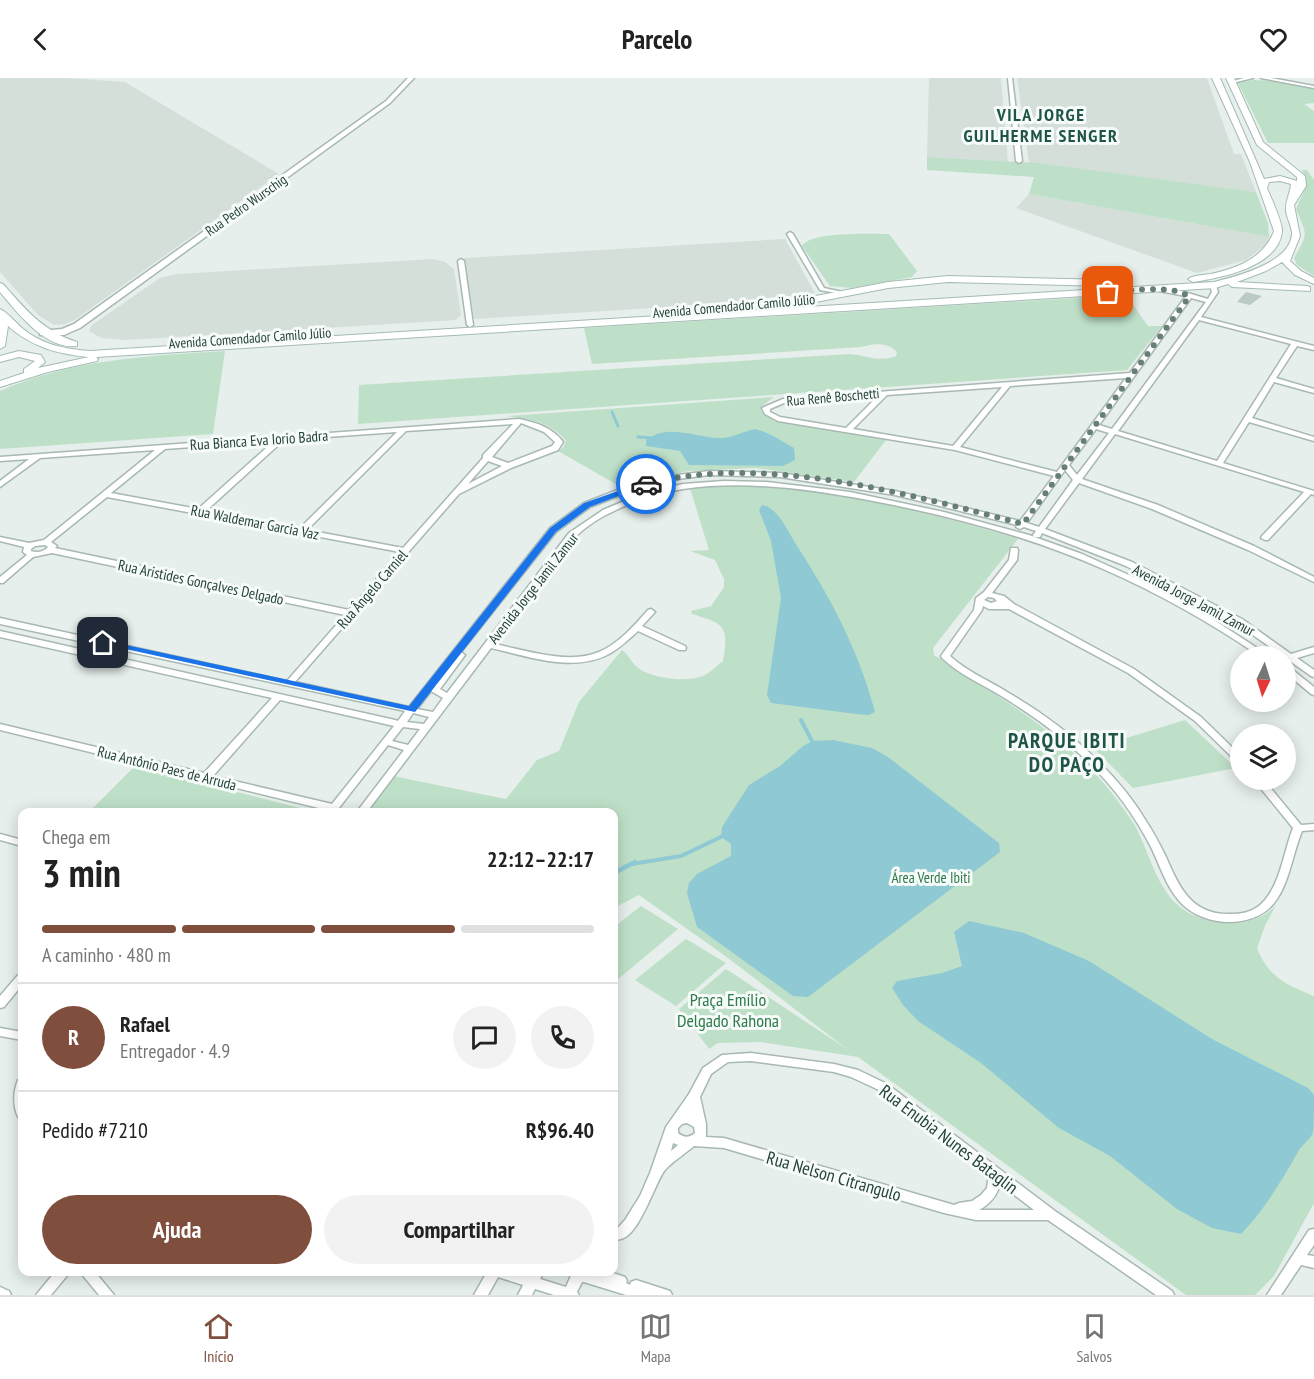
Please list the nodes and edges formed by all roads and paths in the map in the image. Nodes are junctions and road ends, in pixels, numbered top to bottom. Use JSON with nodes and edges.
{"nodes":[{"id":1,"x":411,"y":78,"type":"edge"},
{"id":2,"x":1010,"y":78,"type":"edge"},
{"id":3,"x":1216,"y":78,"type":"edge"},
{"id":4,"x":1251,"y":78,"type":"edge"},
{"id":5,"x":1263,"y":78,"type":"edge"},
{"id":6,"x":1286,"y":78,"type":"edge"},
{"id":7,"x":1231,"y":80,"type":"edge"},
{"id":8,"x":1314,"y":86,"type":"edge"},
{"id":9,"x":1019,"y":161,"type":"dead end"},
{"id":10,"x":1254,"y":162,"type":"junction"},
{"id":11,"x":1290,"y":165,"type":"junction"},
{"id":12,"x":1263,"y":188,"type":"junction"},
{"id":13,"x":1294,"y":197,"type":"junction"},
{"id":14,"x":1278,"y":233,"type":"junction"},
{"id":15,"x":790,"y":234,"type":"dead end"},
{"id":16,"x":1291,"y":247,"type":"junction"},
{"id":17,"x":460,"y":261,"type":"dead end"},
{"id":18,"x":1264,"y":269,"type":"junction"},
{"id":19,"x":989,"y":278,"type":"junction"},
{"id":20,"x":888,"y":285,"type":"junction"},
{"id":21,"x":1214,"y":285,"type":"junction"},
{"id":22,"x":0,"y":286,"type":"edge"},
{"id":23,"x":1312,"y":287,"type":"edge"},
{"id":24,"x":822,"y":289,"type":"junction"},
{"id":25,"x":1132,"y":291,"type":"junction"},
{"id":26,"x":847,"y":294,"type":"junction"},
{"id":27,"x":1029,"y":296,"type":"junction"},
{"id":28,"x":1189,"y":297,"type":"junction"},
{"id":29,"x":816,"y":300,"type":"junction"},
{"id":30,"x":1210,"y":301,"type":"junction"},
{"id":31,"x":915,"y":304,"type":"junction"},
{"id":32,"x":1,"y":313,"type":"edge"},
{"id":33,"x":1198,"y":318,"type":"junction"},
{"id":34,"x":470,"y":325,"type":"junction"},
{"id":35,"x":77,"y":326,"type":"junction"},
{"id":36,"x":44,"y":333,"type":"junction"},
{"id":37,"x":1295,"y":343,"type":"junction"},
{"id":38,"x":75,"y":345,"type":"junction"},
{"id":39,"x":0,"y":346,"type":"edge"},
{"id":40,"x":1314,"y":348,"type":"edge"},
{"id":41,"x":132,"y":353,"type":"junction"},
{"id":42,"x":0,"y":359,"type":"edge"},
{"id":43,"x":1155,"y":359,"type":"junction"},
{"id":44,"x":1133,"y":375,"type":"junction"},
{"id":45,"x":1097,"y":378,"type":"junction"},
{"id":46,"x":1272,"y":379,"type":"junction"},
{"id":47,"x":5,"y":382,"type":"edge"},
{"id":48,"x":1007,"y":385,"type":"junction"},
{"id":49,"x":990,"y":386,"type":"junction"},
{"id":50,"x":1123,"y":388,"type":"junction"},
{"id":51,"x":1314,"y":391,"type":"edge"},
{"id":52,"x":885,"y":393,"type":"junction"},
{"id":53,"x":868,"y":394,"type":"junction"},
{"id":54,"x":998,"y":397,"type":"junction"},
{"id":55,"x":876,"y":402,"type":"junction"},
{"id":56,"x":1248,"y":419,"type":"junction"},
{"id":57,"x":519,"y":421,"type":"junction"},
{"id":58,"x":1095,"y":426,"type":"junction"},
{"id":59,"x":404,"y":429,"type":"junction"},
{"id":60,"x":848,"y":430,"type":"junction"},
{"id":61,"x":1113,"y":432,"type":"junction"},
{"id":62,"x":282,"y":438,"type":"junction"},
{"id":63,"x":1314,"y":439,"type":"edge"},
{"id":64,"x":162,"y":448,"type":"junction"},
{"id":65,"x":955,"y":448,"type":"junction"},
{"id":66,"x":38,"y":456,"type":"junction"},
{"id":67,"x":486,"y":458,"type":"junction"},
{"id":68,"x":0,"y":459,"type":"edge"},
{"id":69,"x":1219,"y":464,"type":"junction"},
{"id":70,"x":508,"y":466,"type":"junction"},
{"id":71,"x":1066,"y":466,"type":"junction"},
{"id":72,"x":1059,"y":475,"type":"junction"},
{"id":73,"x":1077,"y":480,"type":"junction"},
{"id":74,"x":1053,"y":483,"type":"junction"},
{"id":75,"x":0,"y":485,"type":"edge"},
{"id":76,"x":1312,"y":492,"type":"edge"},
{"id":77,"x":105,"y":494,"type":"junction"},
{"id":78,"x":454,"y":494,"type":"junction"},
{"id":79,"x":200,"y":512,"type":"junction"},
{"id":80,"x":992,"y":521,"type":"junction"},
{"id":81,"x":1047,"y":521,"type":"junction"},
{"id":82,"x":1023,"y":524,"type":"junction"},
{"id":83,"x":1040,"y":530,"type":"junction"},
{"id":84,"x":301,"y":531,"type":"junction"},
{"id":85,"x":1016,"y":533,"type":"junction"},
{"id":86,"x":1266,"y":538,"type":"dead end"},
{"id":87,"x":0,"y":539,"type":"edge"},
{"id":88,"x":1034,"y":539,"type":"junction"},
{"id":89,"x":1065,"y":540,"type":"junction"},
{"id":90,"x":46,"y":542,"type":"junction"},
{"id":91,"x":1056,"y":548,"type":"junction"},
{"id":92,"x":31,"y":550,"type":"junction"},
{"id":93,"x":51,"y":550,"type":"junction"},
{"id":94,"x":1014,"y":550,"type":"dead end"},
{"id":95,"x":405,"y":551,"type":"junction"},
{"id":96,"x":0,"y":580,"type":"edge"},
{"id":97,"x":1314,"y":580,"type":"edge"},
{"id":98,"x":995,"y":586,"type":"junction"},
{"id":99,"x":982,"y":602,"type":"junction"},
{"id":100,"x":996,"y":602,"type":"junction"},
{"id":101,"x":651,"y":612,"type":"dead end"},
{"id":102,"x":350,"y":613,"type":"junction"},
{"id":103,"x":0,"y":621,"type":"edge"},
{"id":104,"x":637,"y":627,"type":"junction"},
{"id":105,"x":0,"y":634,"type":"edge"},
{"id":106,"x":471,"y":634,"type":"junction"},
{"id":107,"x":488,"y":645,"type":"junction"},
{"id":108,"x":1252,"y":646,"type":"edge"},
{"id":109,"x":1275,"y":646,"type":"edge"},
{"id":110,"x":682,"y":648,"type":"dead end"},
{"id":111,"x":1314,"y":650,"type":"edge"},
{"id":112,"x":1296,"y":655,"type":"edge"},
{"id":113,"x":1296,"y":661,"type":"edge"},
{"id":114,"x":1314,"y":674,"type":"edge"},
{"id":115,"x":1296,"y":677,"type":"edge"},
{"id":116,"x":290,"y":683,"type":"junction"},
{"id":117,"x":1314,"y":692,"type":"edge"},
{"id":118,"x":278,"y":696,"type":"junction"},
{"id":119,"x":448,"y":697,"type":"junction"},
{"id":120,"x":390,"y":705,"type":"junction"},
{"id":121,"x":411,"y":710,"type":"junction"},
{"id":122,"x":434,"y":715,"type":"junction"},
{"id":123,"x":380,"y":719,"type":"junction"},
{"id":124,"x":399,"y":723,"type":"junction"},
{"id":125,"x":425,"y":727,"type":"junction"},
{"id":126,"x":0,"y":728,"type":"edge"},
{"id":127,"x":386,"y":742,"type":"junction"},
{"id":128,"x":409,"y":748,"type":"junction"},
{"id":129,"x":1230,"y":750,"type":"edge"},
{"id":130,"x":206,"y":777,"type":"junction"},
{"id":131,"x":1267,"y":790,"type":"edge"},
{"id":132,"x":321,"y":808,"type":"edge"},
{"id":133,"x":334,"y":808,"type":"edge"},
{"id":134,"x":365,"y":808,"type":"edge"},
{"id":135,"x":1314,"y":827,"type":"edge"},
{"id":136,"x":1298,"y":828,"type":"junction"},
{"id":137,"x":0,"y":837,"type":"edge"},
{"id":138,"x":18,"y":842,"type":"edge"},
{"id":139,"x":18,"y":983,"type":"edge"},
{"id":140,"x":0,"y":1004,"type":"edge"},
{"id":141,"x":0,"y":1032,"type":"edge"},
{"id":142,"x":18,"y":1035,"type":"edge"},
{"id":143,"x":694,"y":1098,"type":"junction"},
{"id":144,"x":675,"y":1125,"type":"junction"},
{"id":145,"x":700,"y":1126,"type":"junction"},
{"id":146,"x":692,"y":1141,"type":"junction"},
{"id":147,"x":724,"y":1143,"type":"junction"},
{"id":148,"x":660,"y":1167,"type":"junction"},
{"id":149,"x":995,"y":1173,"type":"junction"},
{"id":150,"x":944,"y":1208,"type":"junction"},
{"id":151,"x":1050,"y":1215,"type":"junction"},
{"id":152,"x":1314,"y":1233,"type":"edge"},
{"id":153,"x":620,"y":1235,"type":"dead end"},
{"id":154,"x":1298,"y":1259,"type":"junction"},
{"id":155,"x":1314,"y":1262,"type":"edge"},
{"id":156,"x":60,"y":1276,"type":"edge"},
{"id":157,"x":90,"y":1276,"type":"edge"},
{"id":158,"x":492,"y":1276,"type":"edge"},
{"id":159,"x":605,"y":1276,"type":"edge"},
{"id":160,"x":535,"y":1277,"type":"edge"},
{"id":161,"x":43,"y":1295,"type":"edge"},
{"id":162,"x":106,"y":1295,"type":"edge"},
{"id":163,"x":482,"y":1295,"type":"edge"},
{"id":164,"x":525,"y":1295,"type":"edge"},
{"id":165,"x":571,"y":1295,"type":"edge"},
{"id":166,"x":645,"y":1295,"type":"edge"},
{"id":167,"x":665,"y":1295,"type":"edge"},
{"id":168,"x":1167,"y":1295,"type":"edge"},
{"id":169,"x":1274,"y":1295,"type":"edge"}],
"edges":[{"from":1,"to":35,"type":"street","name":"Rua Pedro Wurschig"},
{"from":2,"to":9,"type":"street"},
{"from":3,"to":10,"type":"main road"},
{"from":4,"to":7,"type":"street"},
{"from":5,"to":8,"type":"street"},
{"from":6,"to":8,"type":"street"},
{"from":7,"to":11,"type":"main road"},
{"from":10,"to":11,"type":"main road"},
{"from":10,"to":12,"type":"main road"},
{"from":11,"to":13,"type":"main road"},
{"from":12,"to":13,"type":"main road"},
{"from":12,"to":14,"type":"main road"},
{"from":13,"to":16,"type":"main road"},
{"from":14,"to":18,"type":"main road"},
{"from":14,"to":19,"type":"main road","name":"Avenida Comendador Camilo Júlio"},
{"from":15,"to":24,"type":"street"},
{"from":16,"to":18,"type":"main road","name":"Avenida Comendador Camilo Júlio"},
{"from":16,"to":23,"type":"main road"},
{"from":17,"to":34,"type":"street"},
{"from":18,"to":21,"type":"main road","name":"Avenida Comendador Camilo Júlio"},
{"from":18,"to":23,"type":"main road"},
{"from":19,"to":20,"type":"main road","name":"Avenida Comendador Camilo Júlio"},
{"from":19,"to":27,"type":"main road"},
{"from":20,"to":26,"type":"main road","name":"Avenida Comendador Camilo Júlio"},
{"from":20,"to":31,"type":"main road"},
{"from":21,"to":23,"type":"main road"},
{"from":21,"to":25,"type":"main road","name":"Avenida Comendador Camilo Júlio"},
{"from":21,"to":30,"type":"street"},
{"from":22,"to":36,"type":"main road"},
{"from":24,"to":26,"type":"street"},
{"from":24,"to":29,"type":"street"},
{"from":25,"to":27,"type":"main road","name":"Avenida Comendador Camilo Júlio"},
{"from":25,"to":28,"type":"street","name":"Avenida Comendador Camilo Júlio"},
{"from":26,"to":29,"type":"main road","name":"Avenida Comendador Camilo Júlio"},
{"from":27,"to":31,"type":"main road","name":"Avenida Comendador Camilo Júlio"},
{"from":28,"to":30,"type":"street"},
{"from":28,"to":43,"type":"street"},
{"from":29,"to":34,"type":"main road","name":"Avenida Comendador Camilo Júlio"},
{"from":30,"to":33,"type":"street"},
{"from":31,"to":41,"type":"main road","name":"Avenida Comendador Camilo Júlio"},
{"from":32,"to":39,"type":"main road"},
{"from":32,"to":41,"type":"main road","name":"Avenida Comendador Camilo Júlio"},
{"from":33,"to":37,"type":"street"},
{"from":33,"to":43,"type":"street"},
{"from":34,"to":38,"type":"main road","name":"Avenida Comendador Camilo Júlio"},
{"from":35,"to":36,"type":"street","name":"Rua Pedro Wurschig"},
{"from":35,"to":38,"type":"street"},
{"from":36,"to":38,"type":"main road","name":"Avenida Comendador Camilo Júlio"},
{"from":37,"to":40,"type":"street"},
{"from":37,"to":46,"type":"street"},
{"from":41,"to":47,"type":"main road"},
{"from":42,"to":47,"type":"main road"},
{"from":43,"to":44,"type":"street"},
{"from":43,"to":61,"type":"street"},
{"from":44,"to":45,"type":"street","name":"Rua Renê Boschetti"},
{"from":44,"to":50,"type":"street"},
{"from":45,"to":48,"type":"street","name":"Rua Renê Boschetti"},
{"from":45,"to":50,"type":"street","name":"Rua Renê Boschetti"},
{"from":46,"to":51,"type":"street"},
{"from":46,"to":56,"type":"street"},
{"from":48,"to":49,"type":"street","name":"Rua Renê Boschetti"},
{"from":48,"to":54,"type":"street"},
{"from":49,"to":52,"type":"street","name":"Rua Renê Boschetti"},
{"from":49,"to":54,"type":"street"},
{"from":50,"to":58,"type":"street"},
{"from":52,"to":53,"type":"street","name":"Rua Renê Boschetti"},
{"from":52,"to":55,"type":"street"},
{"from":53,"to":55,"type":"street"},
{"from":53,"to":60,"type":"street","name":"Rua Renê Boschetti"},
{"from":54,"to":65,"type":"street"},
{"from":55,"to":60,"type":"street"},
{"from":56,"to":63,"type":"street"},
{"from":56,"to":69,"type":"street"},
{"from":57,"to":59,"type":"street","name":"Rua Bianca Eva Iorio Badra"},
{"from":57,"to":67,"type":"street","name":"Rua Ângelo Carniel"},
{"from":57,"to":70,"type":"street","name":"Rua Ângelo Carniel"},
{"from":58,"to":61,"type":"street"},
{"from":58,"to":71,"type":"street"},
{"from":59,"to":62,"type":"street","name":"Rua Bianca Eva Iorio Badra"},
{"from":59,"to":84,"type":"street"},
{"from":60,"to":65,"type":"street","name":"Rua Renê Boschetti"},
{"from":61,"to":69,"type":"street"},
{"from":61,"to":73,"type":"street"},
{"from":62,"to":64,"type":"street","name":"Rua Bianca Eva Iorio Badra"},
{"from":62,"to":79,"type":"street"},
{"from":64,"to":66,"type":"street","name":"Rua Bianca Eva Iorio Badra"},
{"from":64,"to":77,"type":"street"},
{"from":65,"to":72,"type":"street","name":"Rua Renê Boschetti"},
{"from":66,"to":68,"type":"street","name":"Rua Bianca Eva Iorio Badra"},
{"from":66,"to":75,"type":"street"},
{"from":67,"to":70,"type":"street"},
{"from":67,"to":78,"type":"street","name":"Rua Ângelo Carniel"},
{"from":69,"to":76,"type":"street"},
{"from":70,"to":78,"type":"street","name":"Rua Ângelo Carniel"},
{"from":71,"to":72,"type":"street"},
{"from":71,"to":73,"type":"street"},
{"from":72,"to":74,"type":"street"},
{"from":73,"to":81,"type":"street"},
{"from":73,"to":97,"type":"street"},
{"from":74,"to":81,"type":"street"},
{"from":74,"to":82,"type":"street"},
{"from":76,"to":86,"type":"street"},
{"from":77,"to":79,"type":"street","name":"Rua Waldemar Garcia Vaz"},
{"from":77,"to":90,"type":"street"},
{"from":78,"to":95,"type":"street","name":"Rua Ângelo Carniel"},
{"from":79,"to":84,"type":"street","name":"Rua Waldemar Garcia Vaz"},
{"from":80,"to":82,"type":"street","name":"Avenida Jorge Jamil Zamur"},
{"from":80,"to":85,"type":"street","name":"Avenida Jorge Jamil Zamur"},
{"from":80,"to":106,"type":"street","name":"Avenida Jorge Jamil Zamur"},
{"from":80,"to":107,"type":"street","name":"Avenida Jorge Jamil Zamur"},
{"from":81,"to":83,"type":"street"},
{"from":82,"to":83,"type":"street","name":"Avenida Jorge Jamil Zamur"},
{"from":82,"to":85,"type":"street"},
{"from":83,"to":88,"type":"street"},
{"from":83,"to":89,"type":"street","name":"Avenida Jorge Jamil Zamur"},
{"from":84,"to":95,"type":"street","name":"Rua Waldemar Garcia Vaz"},
{"from":85,"to":88,"type":"street","name":"Avenida Jorge Jamil Zamur"},
{"from":87,"to":92,"type":"street"},
{"from":88,"to":91,"type":"street","name":"Avenida Jorge Jamil Zamur"},
{"from":89,"to":91,"type":"street"},
{"from":89,"to":109,"type":"street","name":"Avenida Jorge Jamil Zamur"},
{"from":90,"to":92,"type":"street"},
{"from":90,"to":93,"type":"street"},
{"from":91,"to":108,"type":"street","name":"Avenida Jorge Jamil Zamur"},
{"from":92,"to":93,"type":"street"},
{"from":92,"to":96,"type":"street"},
{"from":93,"to":102,"type":"street","name":"Rua Aristides Gonçalves Delgado"},
{"from":94,"to":98,"type":"street"},
{"from":95,"to":102,"type":"street","name":"Rua Ângelo Carniel"},
{"from":98,"to":99,"type":"street"},
{"from":98,"to":100,"type":"street"},
{"from":99,"to":100,"type":"street"},
{"from":99,"to":100,"type":"street"},
{"from":99,"to":136,"type":"street"},
{"from":100,"to":129,"type":"street"},
{"from":101,"to":104,"type":"street"},
{"from":102,"to":116,"type":"street","name":"Rua Ângelo Carniel"},
{"from":103,"to":116,"type":"street"},
{"from":104,"to":107,"type":"street"},
{"from":104,"to":110,"type":"street"},
{"from":105,"to":118,"type":"street"},
{"from":106,"to":119,"type":"street","name":"Avenida Jorge Jamil Zamur"},
{"from":106,"to":121,"type":"street","name":"Avenida Jorge Jamil Zamur"},
{"from":107,"to":119,"type":"street","name":"Avenida Jorge Jamil Zamur"},
{"from":111,"to":112,"type":"street"},
{"from":113,"to":114,"type":"street","name":"Avenida Jorge Jamil Zamur"},
{"from":115,"to":117,"type":"street"},
{"from":116,"to":120,"type":"street"},
{"from":118,"to":123,"type":"street"},
{"from":118,"to":130,"type":"street"},
{"from":119,"to":122,"type":"street","name":"Avenida Jorge Jamil Zamur"},
{"from":120,"to":121,"type":"street"},
{"from":120,"to":123,"type":"street"},
{"from":121,"to":122,"type":"street"},
{"from":121,"to":124,"type":"street","name":"Avenida Jorge Jamil Zamur"},
{"from":122,"to":125,"type":"street","name":"Avenida Jorge Jamil Zamur"},
{"from":123,"to":124,"type":"street"},
{"from":124,"to":125,"type":"street"},
{"from":124,"to":127,"type":"street","name":"Avenida Jorge Jamil Zamur"},
{"from":125,"to":128,"type":"street","name":"Avenida Jorge Jamil Zamur"},
{"from":126,"to":130,"type":"street","name":"Rua Antônio Paes de Arruda"},
{"from":127,"to":128,"type":"street"},
{"from":127,"to":133,"type":"street","name":"Avenida Jorge Jamil Zamur"},
{"from":128,"to":134,"type":"street","name":"Avenida Jorge Jamil Zamur"},
{"from":130,"to":132,"type":"street","name":"Rua Antônio Paes de Arruda"},
{"from":131,"to":136,"type":"street"},
{"from":135,"to":136,"type":"street"},
{"from":137,"to":138,"type":"street"},
{"from":139,"to":140,"type":"street"},
{"from":141,"to":142,"type":"street"},
{"from":143,"to":144,"type":"street"},
{"from":143,"to":145,"type":"street"},
{"from":143,"to":149,"type":"street","name":"Rua Enubia Nunes Bataglin"},
{"from":144,"to":145,"type":"street"},
{"from":144,"to":146,"type":"street"},
{"from":144,"to":148,"type":"street"},
{"from":145,"to":146,"type":"street"},
{"from":145,"to":147,"type":"street","name":"Rua Nelson Citrangulo"},
{"from":146,"to":147,"type":"street","name":"Rua Nelson Citrangulo"},
{"from":146,"to":148,"type":"street"},
{"from":147,"to":150,"type":"street","name":"Rua Nelson Citrangulo"},
{"from":148,"to":153,"type":"street"},
{"from":149,"to":150,"type":"street","name":"Rua Nelson Citrangulo"},
{"from":149,"to":151,"type":"street","name":"Rua Enubia Nunes Bataglin"},
{"from":150,"to":151,"type":"street","name":"Rua Nelson Citrangulo"},
{"from":151,"to":168,"type":"street","name":"Rua Enubia Nunes Bataglin"},
{"from":152,"to":154,"type":"street"},
{"from":154,"to":155,"type":"street"},
{"from":154,"to":169,"type":"street"},
{"from":156,"to":161,"type":"street"},
{"from":157,"to":162,"type":"street"},
{"from":158,"to":163,"type":"street"},
{"from":159,"to":167,"type":"street"},
{"from":160,"to":164,"type":"street"},
{"from":160,"to":165,"type":"street"},
{"from":165,"to":166,"type":"street"}]}
